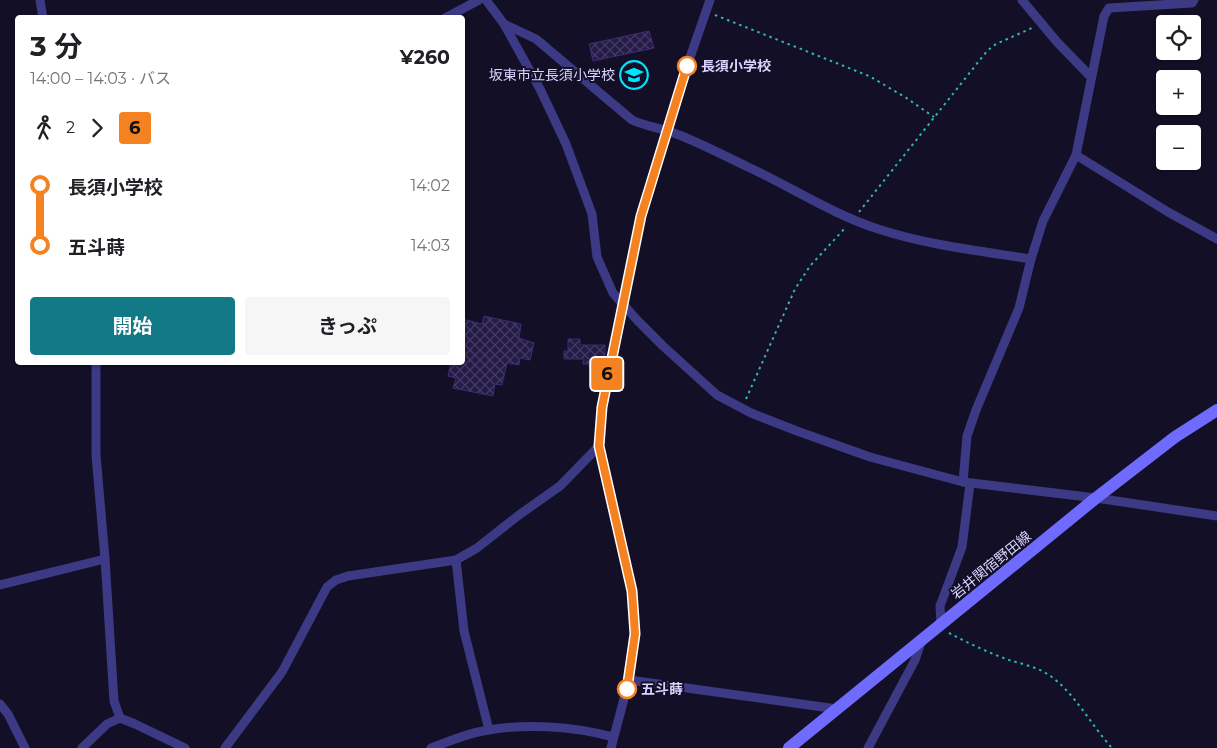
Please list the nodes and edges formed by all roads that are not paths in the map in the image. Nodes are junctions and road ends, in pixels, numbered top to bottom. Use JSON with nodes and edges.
{"nodes":[{"id":1,"x":40,"y":0,"type":"edge"},
{"id":2,"x":479,"y":0,"type":"edge"},
{"id":3,"x":486,"y":0,"type":"edge"},
{"id":4,"x":710,"y":0,"type":"edge"},
{"id":5,"x":1022,"y":0,"type":"edge"},
{"id":6,"x":1194,"y":0,"type":"edge"},
{"id":7,"x":42,"y":15,"type":"edge"},
{"id":8,"x":451,"y":15,"type":"edge"},
{"id":9,"x":504,"y":24,"type":"junction"},
{"id":10,"x":1091,"y":78,"type":"junction"},
{"id":11,"x":666,"y":131,"type":"junction"},
{"id":12,"x":1076,"y":155,"type":"junction"},
{"id":13,"x":1217,"y":239,"type":"edge"},
{"id":14,"x":1031,"y":259,"type":"junction"},
{"id":15,"x":624,"y":303,"type":"junction"},
{"id":16,"x":96,"y":365,"type":"edge"},
{"id":17,"x":1217,"y":410,"type":"edge"},
{"id":18,"x":599,"y":446,"type":"junction"},
{"id":19,"x":967,"y":483,"type":"junction"},
{"id":20,"x":1096,"y":498,"type":"junction"},
{"id":21,"x":1217,"y":516,"type":"edge"},
{"id":22,"x":105,"y":559,"type":"junction"},
{"id":23,"x":456,"y":560,"type":"junction"},
{"id":24,"x":0,"y":584,"type":"edge"},
{"id":25,"x":941,"y":626,"type":"junction"},
{"id":26,"x":921,"y":642,"type":"junction"},
{"id":27,"x":629,"y":680,"type":"junction"},
{"id":28,"x":0,"y":704,"type":"edge"},
{"id":29,"x":837,"y":709,"type":"junction"},
{"id":30,"x":120,"y":718,"type":"junction"},
{"id":31,"x":489,"y":730,"type":"junction"},
{"id":32,"x":613,"y":737,"type":"junction"},
{"id":33,"x":25,"y":748,"type":"edge"},
{"id":34,"x":82,"y":748,"type":"edge"},
{"id":35,"x":185,"y":748,"type":"edge"},
{"id":36,"x":225,"y":748,"type":"edge"},
{"id":37,"x":431,"y":748,"type":"edge"},
{"id":38,"x":612,"y":748,"type":"edge"},
{"id":39,"x":789,"y":748,"type":"edge"},
{"id":40,"x":868,"y":748,"type":"edge"}],
"edges":[{"from":1,"to":7,"type":"street"},
{"from":2,"to":8,"type":"street"},
{"from":3,"to":9,"type":"street"},
{"from":4,"to":11,"type":"street"},
{"from":5,"to":10,"type":"street"},
{"from":6,"to":10,"type":"street"},
{"from":9,"to":11,"type":"street"},
{"from":9,"to":15,"type":"street"},
{"from":10,"to":12,"type":"street"},
{"from":11,"to":14,"type":"street"},
{"from":11,"to":15,"type":"street"},
{"from":12,"to":13,"type":"street"},
{"from":12,"to":14,"type":"street"},
{"from":14,"to":19,"type":"street"},
{"from":15,"to":18,"type":"street"},
{"from":15,"to":19,"type":"street"},
{"from":16,"to":22,"type":"street"},
{"from":17,"to":20,"type":"main road","name":"岩井関宿野田線"},
{"from":18,"to":23,"type":"street"},
{"from":18,"to":27,"type":"street"},
{"from":19,"to":20,"type":"street"},
{"from":19,"to":25,"type":"street"},
{"from":20,"to":21,"type":"street"},
{"from":20,"to":25,"type":"main road","name":"岩井関宿野田線"},
{"from":22,"to":24,"type":"street"},
{"from":22,"to":30,"type":"street"},
{"from":23,"to":31,"type":"street"},
{"from":23,"to":36,"type":"street"},
{"from":25,"to":26,"type":"main road","name":"岩井関宿野田線"},
{"from":26,"to":29,"type":"main road","name":"岩井関宿野田線"},
{"from":26,"to":40,"type":"street"},
{"from":27,"to":29,"type":"street"},
{"from":27,"to":32,"type":"street"},
{"from":28,"to":33,"type":"street"},
{"from":29,"to":39,"type":"main road","name":"岩井関宿野田線"},
{"from":30,"to":34,"type":"street"},
{"from":30,"to":35,"type":"street"},
{"from":31,"to":32,"type":"street"},
{"from":31,"to":37,"type":"street"},
{"from":32,"to":38,"type":"street"}]}
